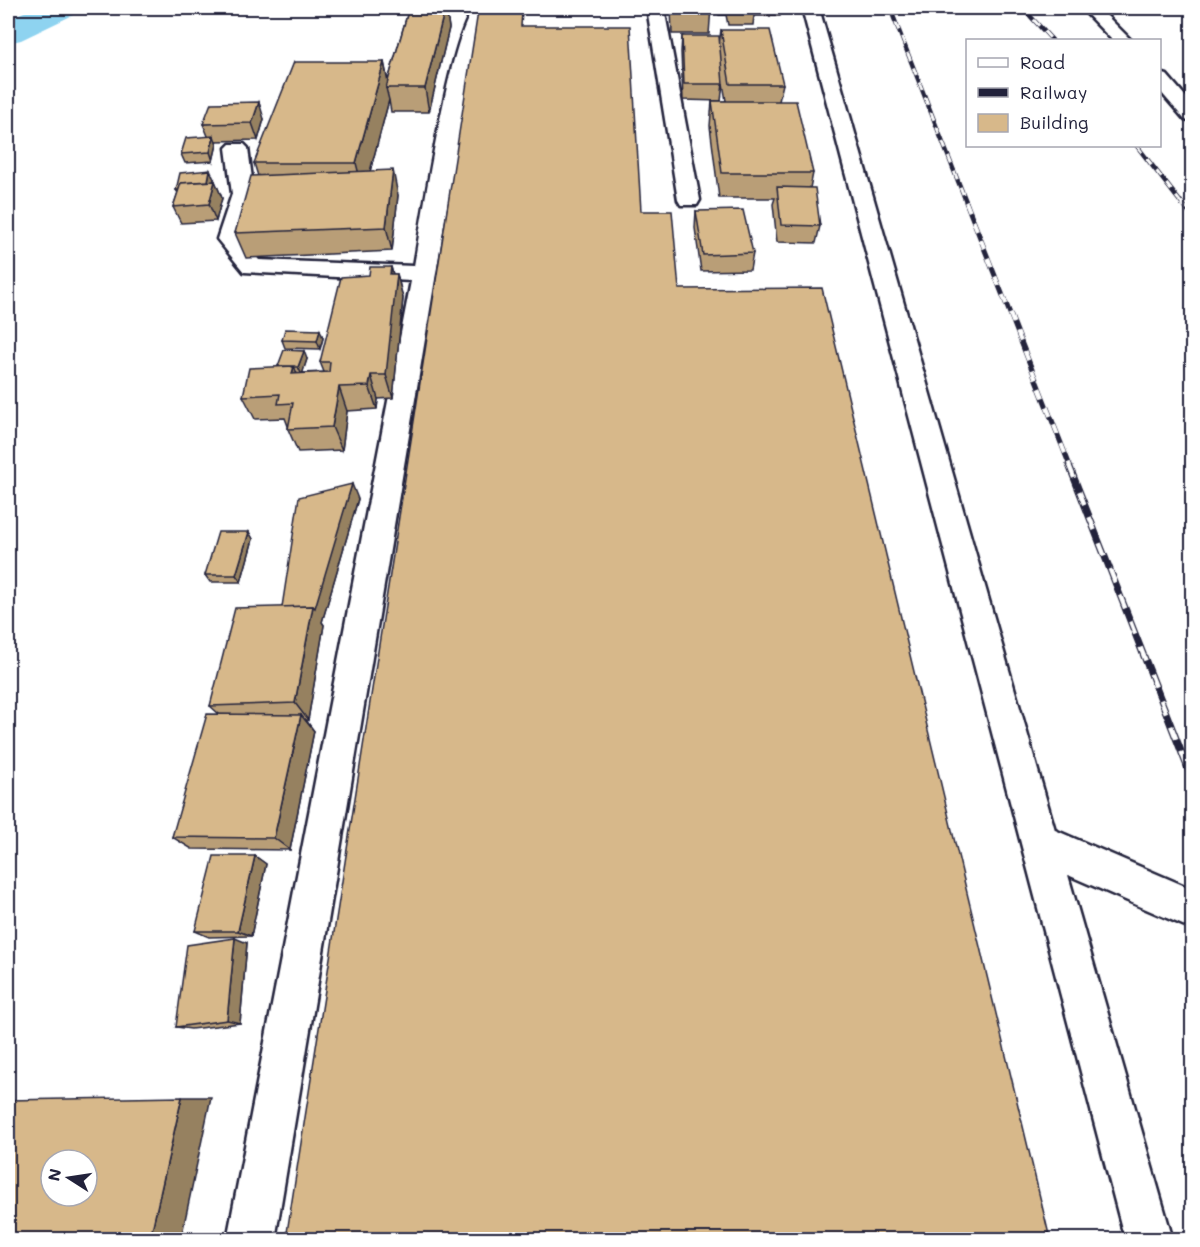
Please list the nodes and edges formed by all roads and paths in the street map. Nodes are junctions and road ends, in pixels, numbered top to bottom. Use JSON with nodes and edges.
{"nodes":[{"id":1,"x":484,"y":8,"type":"edge"},
{"id":2,"x":655,"y":8,"type":"edge"},
{"id":3,"x":810,"y":8,"type":"edge"},
{"id":4,"x":1089,"y":8,"type":"edge"},
{"id":5,"x":1121,"y":39,"type":"edge"},
{"id":6,"x":1161,"y":80,"type":"edge"},
{"id":7,"x":1192,"y":116,"type":"edge"},
{"id":8,"x":237,"y":148,"type":"dead end"},
{"id":9,"x":689,"y":200,"type":"dead end"},
{"id":10,"x":424,"y":274,"type":"junction"},
{"id":11,"x":1038,"y":842,"type":"junction"},
{"id":12,"x":1192,"y":909,"type":"edge"},
{"id":13,"x":251,"y":1239,"type":"edge"},
{"id":14,"x":1149,"y":1239,"type":"edge"}],
"edges":[{"from":1,"to":10,"type":"street"},
{"from":2,"to":9,"type":"street"},
{"from":3,"to":11,"type":"street"},
{"from":4,"to":5,"type":"street"},
{"from":6,"to":7,"type":"street"},
{"from":8,"to":10,"type":"street"},
{"from":10,"to":13,"type":"street"},
{"from":11,"to":12,"type":"street"},
{"from":11,"to":14,"type":"street"}]}
